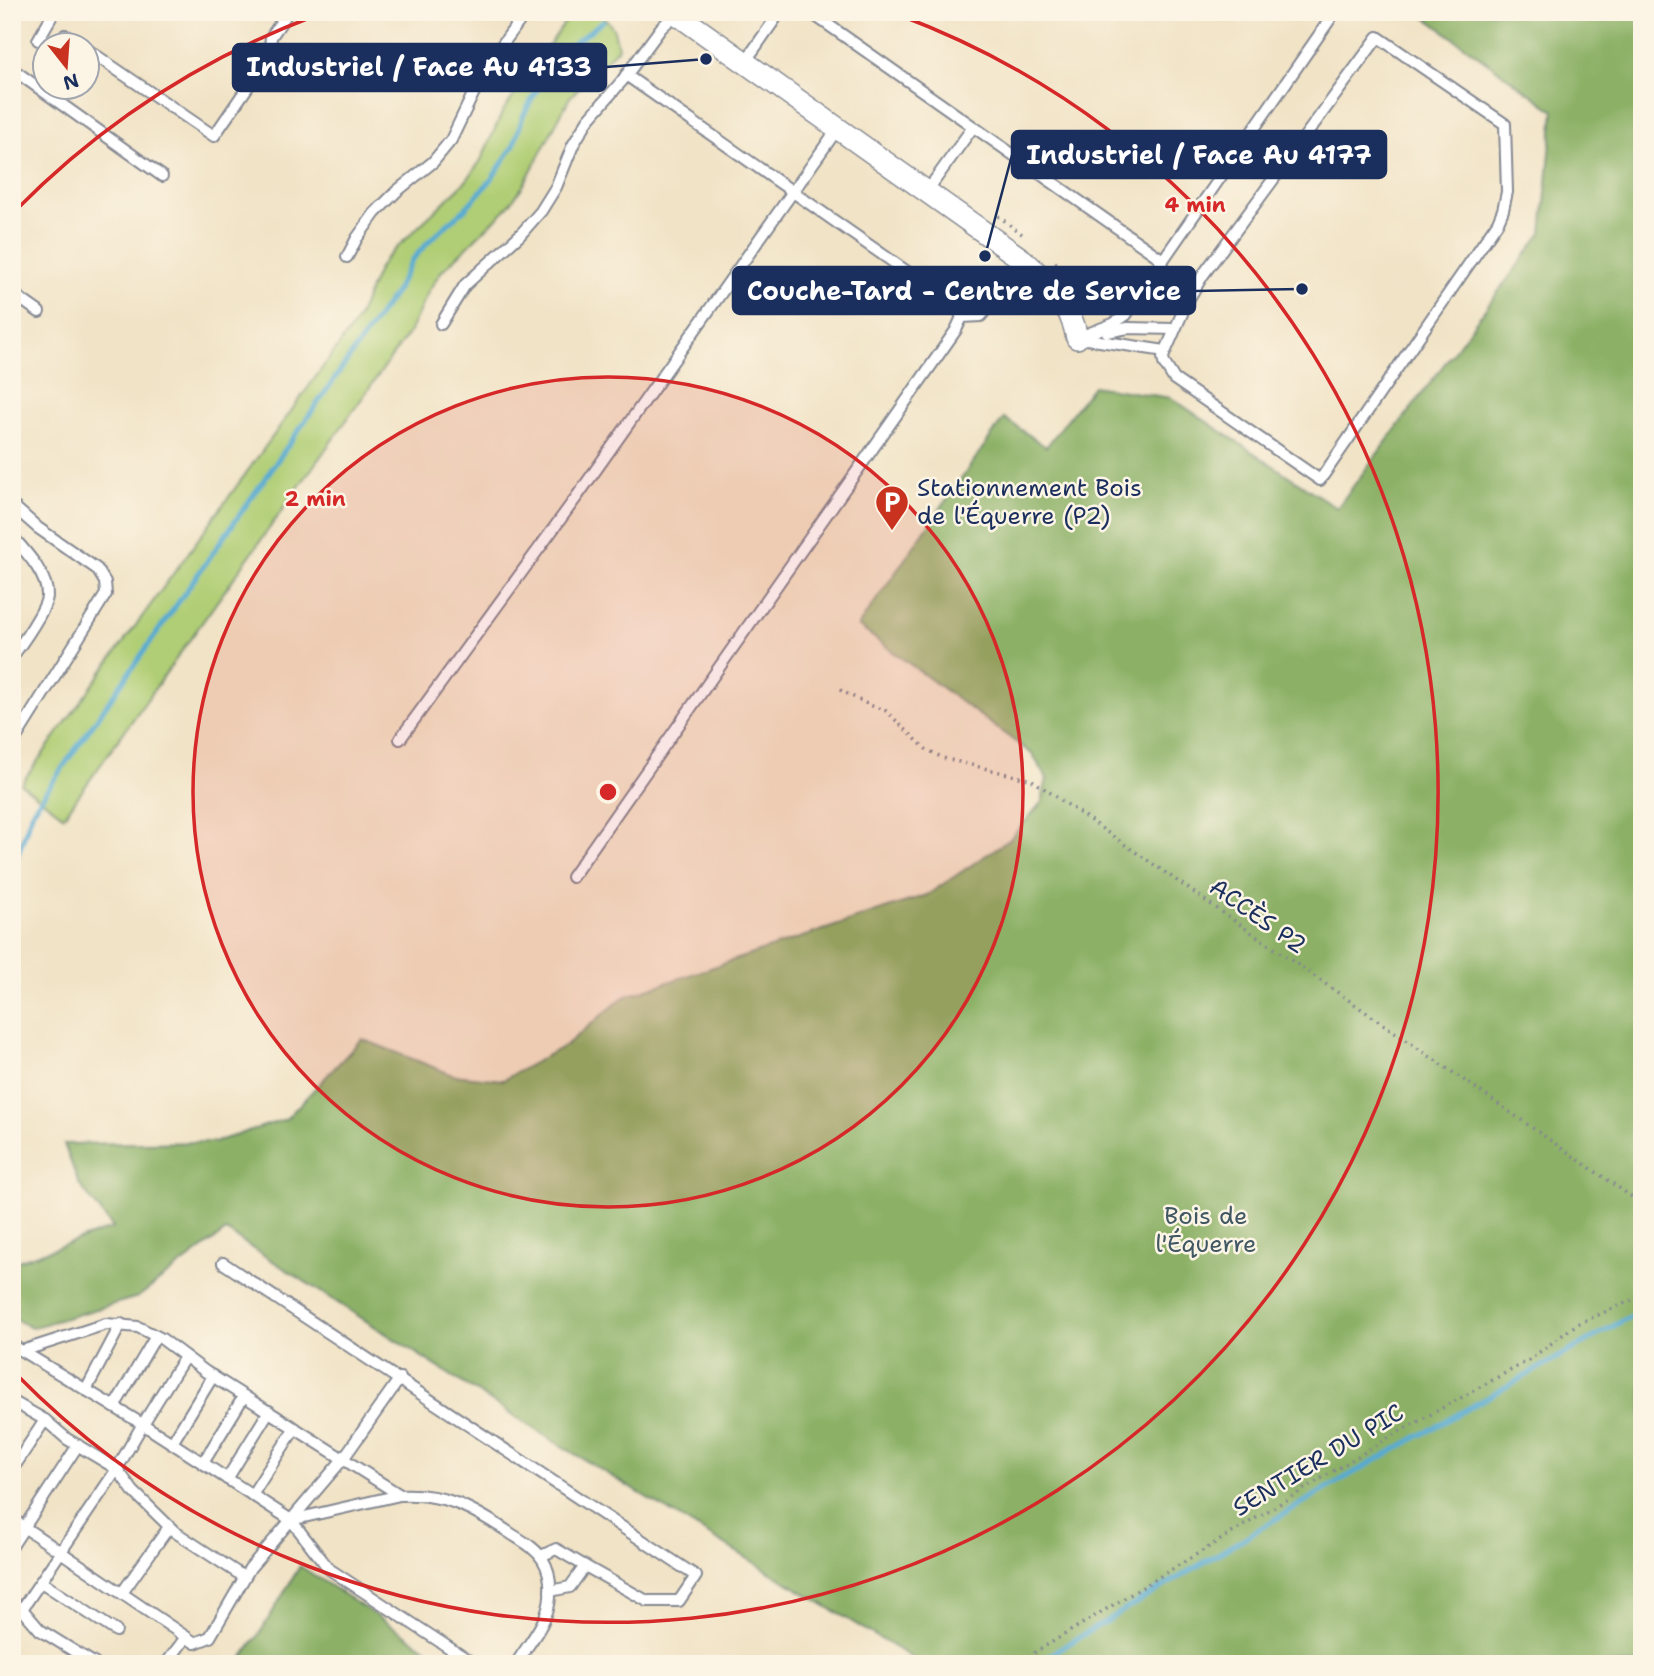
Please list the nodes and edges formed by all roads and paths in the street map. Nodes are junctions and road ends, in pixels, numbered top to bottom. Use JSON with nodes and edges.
{"nodes":[{"id":1,"x":54,"y":12,"type":"edge"},
{"id":2,"x":288,"y":12,"type":"edge"},
{"id":3,"x":526,"y":12,"type":"edge"},
{"id":4,"x":536,"y":12,"type":"edge"},
{"id":5,"x":544,"y":12,"type":"edge"},
{"id":6,"x":780,"y":12,"type":"edge"},
{"id":7,"x":810,"y":12,"type":"edge"},
{"id":8,"x":1335,"y":12,"type":"edge"},
{"id":9,"x":676,"y":13,"type":"edge"},
{"id":10,"x":43,"y":32,"type":"edge"},
{"id":11,"x":102,"y":60,"type":"edge"},
{"id":12,"x":745,"y":62,"type":"junction"},
{"id":13,"x":13,"y":72,"type":"edge"},
{"id":14,"x":626,"y":75,"type":"junction"},
{"id":15,"x":973,"y":127,"type":"junction"},
{"id":16,"x":838,"y":128,"type":"junction"},
{"id":17,"x":162,"y":177,"type":"dead end"},
{"id":18,"x":927,"y":191,"type":"junction"},
{"id":19,"x":793,"y":192,"type":"junction"},
{"id":20,"x":347,"y":257,"type":"dead end"},
{"id":21,"x":1163,"y":260,"type":"junction"},
{"id":22,"x":1025,"y":261,"type":"junction"},
{"id":23,"x":1086,"y":289,"type":"dead end"},
{"id":24,"x":12,"y":293,"type":"edge"},
{"id":25,"x":1102,"y":305,"type":"dead end"},
{"id":26,"x":39,"y":312,"type":"dead end"},
{"id":27,"x":962,"y":317,"type":"junction"},
{"id":28,"x":442,"y":324,"type":"dead end"},
{"id":29,"x":1175,"y":329,"type":"junction"},
{"id":30,"x":1077,"y":338,"type":"junction"},
{"id":31,"x":1165,"y":351,"type":"junction"},
{"id":32,"x":12,"y":505,"type":"edge"},
{"id":33,"x":12,"y":536,"type":"edge"},
{"id":34,"x":12,"y":635,"type":"edge"},
{"id":35,"x":22,"y":643,"type":"junction"},
{"id":36,"x":12,"y":657,"type":"edge"},
{"id":37,"x":840,"y":690,"type":"dead end"},
{"id":38,"x":400,"y":738,"type":"dead end"},
{"id":39,"x":12,"y":744,"type":"edge"},
{"id":40,"x":572,"y":877,"type":"dead end"},
{"id":41,"x":1642,"y":1204,"type":"edge"},
{"id":42,"x":223,"y":1263,"type":"dead end"},
{"id":43,"x":1642,"y":1296,"type":"edge"},
{"id":44,"x":121,"y":1324,"type":"junction"},
{"id":45,"x":156,"y":1336,"type":"junction"},
{"id":46,"x":17,"y":1348,"type":"edge"},
{"id":47,"x":185,"y":1357,"type":"junction"},
{"id":48,"x":213,"y":1376,"type":"junction"},
{"id":49,"x":400,"y":1378,"type":"junction"},
{"id":50,"x":86,"y":1390,"type":"junction"},
{"id":51,"x":244,"y":1396,"type":"junction"},
{"id":52,"x":12,"y":1401,"type":"edge"},
{"id":53,"x":114,"y":1407,"type":"junction"},
{"id":54,"x":269,"y":1411,"type":"junction"},
{"id":55,"x":45,"y":1420,"type":"junction"},
{"id":56,"x":144,"y":1425,"type":"junction"},
{"id":57,"x":295,"y":1428,"type":"junction"},
{"id":58,"x":172,"y":1443,"type":"junction"},
{"id":59,"x":78,"y":1446,"type":"junction"},
{"id":60,"x":343,"y":1459,"type":"junction"},
{"id":61,"x":203,"y":1463,"type":"junction"},
{"id":62,"x":117,"y":1469,"type":"junction"},
{"id":63,"x":12,"y":1470,"type":"edge"},
{"id":64,"x":227,"y":1479,"type":"junction"},
{"id":65,"x":252,"y":1495,"type":"junction"},
{"id":66,"x":400,"y":1495,"type":"junction"},
{"id":67,"x":12,"y":1519,"type":"edge"},
{"id":68,"x":291,"y":1520,"type":"junction"},
{"id":69,"x":24,"y":1527,"type":"junction"},
{"id":70,"x":169,"y":1527,"type":"junction"},
{"id":71,"x":12,"y":1546,"type":"edge"},
{"id":72,"x":61,"y":1552,"type":"junction"},
{"id":73,"x":541,"y":1556,"type":"junction"},
{"id":74,"x":586,"y":1566,"type":"junction"},
{"id":75,"x":244,"y":1577,"type":"junction"},
{"id":76,"x":41,"y":1582,"type":"junction"},
{"id":77,"x":550,"y":1591,"type":"junction"},
{"id":78,"x":122,"y":1593,"type":"junction"},
{"id":79,"x":12,"y":1603,"type":"edge"},
{"id":80,"x":22,"y":1609,"type":"junction"},
{"id":81,"x":116,"y":1631,"type":"dead end"},
{"id":82,"x":186,"y":1637,"type":"junction"},
{"id":83,"x":94,"y":1664,"type":"edge"},
{"id":84,"x":166,"y":1664,"type":"edge"},
{"id":85,"x":474,"y":1664,"type":"edge"},
{"id":86,"x":516,"y":1664,"type":"edge"},
{"id":87,"x":1016,"y":1664,"type":"edge"}],
"edges":[{"from":1,"to":10,"type":"lane"},
{"from":2,"to":11,"type":"lane"},
{"from":3,"to":20,"type":"lane"},
{"from":4,"to":5,"type":"lane"},
{"from":6,"to":12,"type":"lane"},
{"from":7,"to":15,"type":"lane"},
{"from":8,"to":21,"type":"lane"},
{"from":9,"to":12,"type":"street"},
{"from":9,"to":14,"type":"lane"},
{"from":12,"to":16,"type":"street"},
{"from":13,"to":17,"type":"lane"},
{"from":14,"to":19,"type":"lane"},
{"from":14,"to":28,"type":"lane"},
{"from":15,"to":18,"type":"lane"},
{"from":15,"to":21,"type":"lane"},
{"from":16,"to":18,"type":"street"},
{"from":16,"to":19,"type":"lane"},
{"from":18,"to":22,"type":"street"},
{"from":19,"to":27,"type":"lane"},
{"from":19,"to":38,"type":"lane"},
{"from":21,"to":30,"type":"lane"},
{"from":22,"to":27,"type":"lane"},
{"from":22,"to":30,"type":"street"},
{"from":23,"to":25,"type":"path"},
{"from":24,"to":26,"type":"lane"},
{"from":27,"to":40,"type":"lane"},
{"from":29,"to":30,"type":"lane"},
{"from":29,"to":31,"type":"lane"},
{"from":29,"to":31,"type":"lane"},
{"from":30,"to":31,"type":"lane"},
{"from":32,"to":39,"type":"lane"},
{"from":33,"to":35,"type":"lane"},
{"from":34,"to":35,"type":"lane"},
{"from":35,"to":36,"type":"lane"},
{"from":37,"to":41,"type":"path","name":"ACCÈS P2"},
{"from":42,"to":49,"type":"lane"},
{"from":43,"to":87,"type":"path","name":"SENTIER DU PIC"},
{"from":44,"to":45,"type":"lane"},
{"from":44,"to":46,"type":"lane"},
{"from":44,"to":50,"type":"lane"},
{"from":45,"to":47,"type":"lane"},
{"from":45,"to":53,"type":"lane"},
{"from":46,"to":50,"type":"lane"},
{"from":47,"to":48,"type":"lane"},
{"from":47,"to":56,"type":"lane"},
{"from":48,"to":51,"type":"lane"},
{"from":48,"to":58,"type":"lane"},
{"from":49,"to":60,"type":"lane"},
{"from":49,"to":74,"type":"lane"},
{"from":50,"to":53,"type":"lane"},
{"from":51,"to":54,"type":"lane"},
{"from":51,"to":61,"type":"lane"},
{"from":52,"to":55,"type":"lane"},
{"from":53,"to":56,"type":"lane"},
{"from":54,"to":57,"type":"lane"},
{"from":54,"to":64,"type":"lane"},
{"from":55,"to":59,"type":"lane"},
{"from":55,"to":63,"type":"lane"},
{"from":56,"to":58,"type":"lane"},
{"from":56,"to":62,"type":"lane"},
{"from":57,"to":60,"type":"lane"},
{"from":57,"to":65,"type":"lane"},
{"from":58,"to":61,"type":"lane"},
{"from":59,"to":62,"type":"lane"},
{"from":59,"to":69,"type":"lane"},
{"from":60,"to":66,"type":"lane"},
{"from":60,"to":68,"type":"lane"},
{"from":61,"to":64,"type":"lane"},
{"from":62,"to":70,"type":"lane"},
{"from":62,"to":72,"type":"lane"},
{"from":64,"to":65,"type":"lane"},
{"from":65,"to":68,"type":"lane"},
{"from":66,"to":68,"type":"lane"},
{"from":66,"to":73,"type":"lane"},
{"from":67,"to":69,"type":"lane"},
{"from":68,"to":75,"type":"lane"},
{"from":68,"to":85,"type":"lane"},
{"from":69,"to":71,"type":"lane"},
{"from":69,"to":72,"type":"lane"},
{"from":70,"to":75,"type":"lane"},
{"from":70,"to":78,"type":"lane"},
{"from":72,"to":76,"type":"lane"},
{"from":72,"to":78,"type":"lane"},
{"from":73,"to":74,"type":"lane"},
{"from":73,"to":77,"type":"lane"},
{"from":74,"to":77,"type":"lane"},
{"from":75,"to":82,"type":"lane"},
{"from":76,"to":80,"type":"lane"},
{"from":76,"to":81,"type":"lane"},
{"from":77,"to":86,"type":"lane"},
{"from":78,"to":82,"type":"lane"},
{"from":79,"to":80,"type":"lane"},
{"from":80,"to":83,"type":"lane"},
{"from":82,"to":84,"type":"lane"}]}
